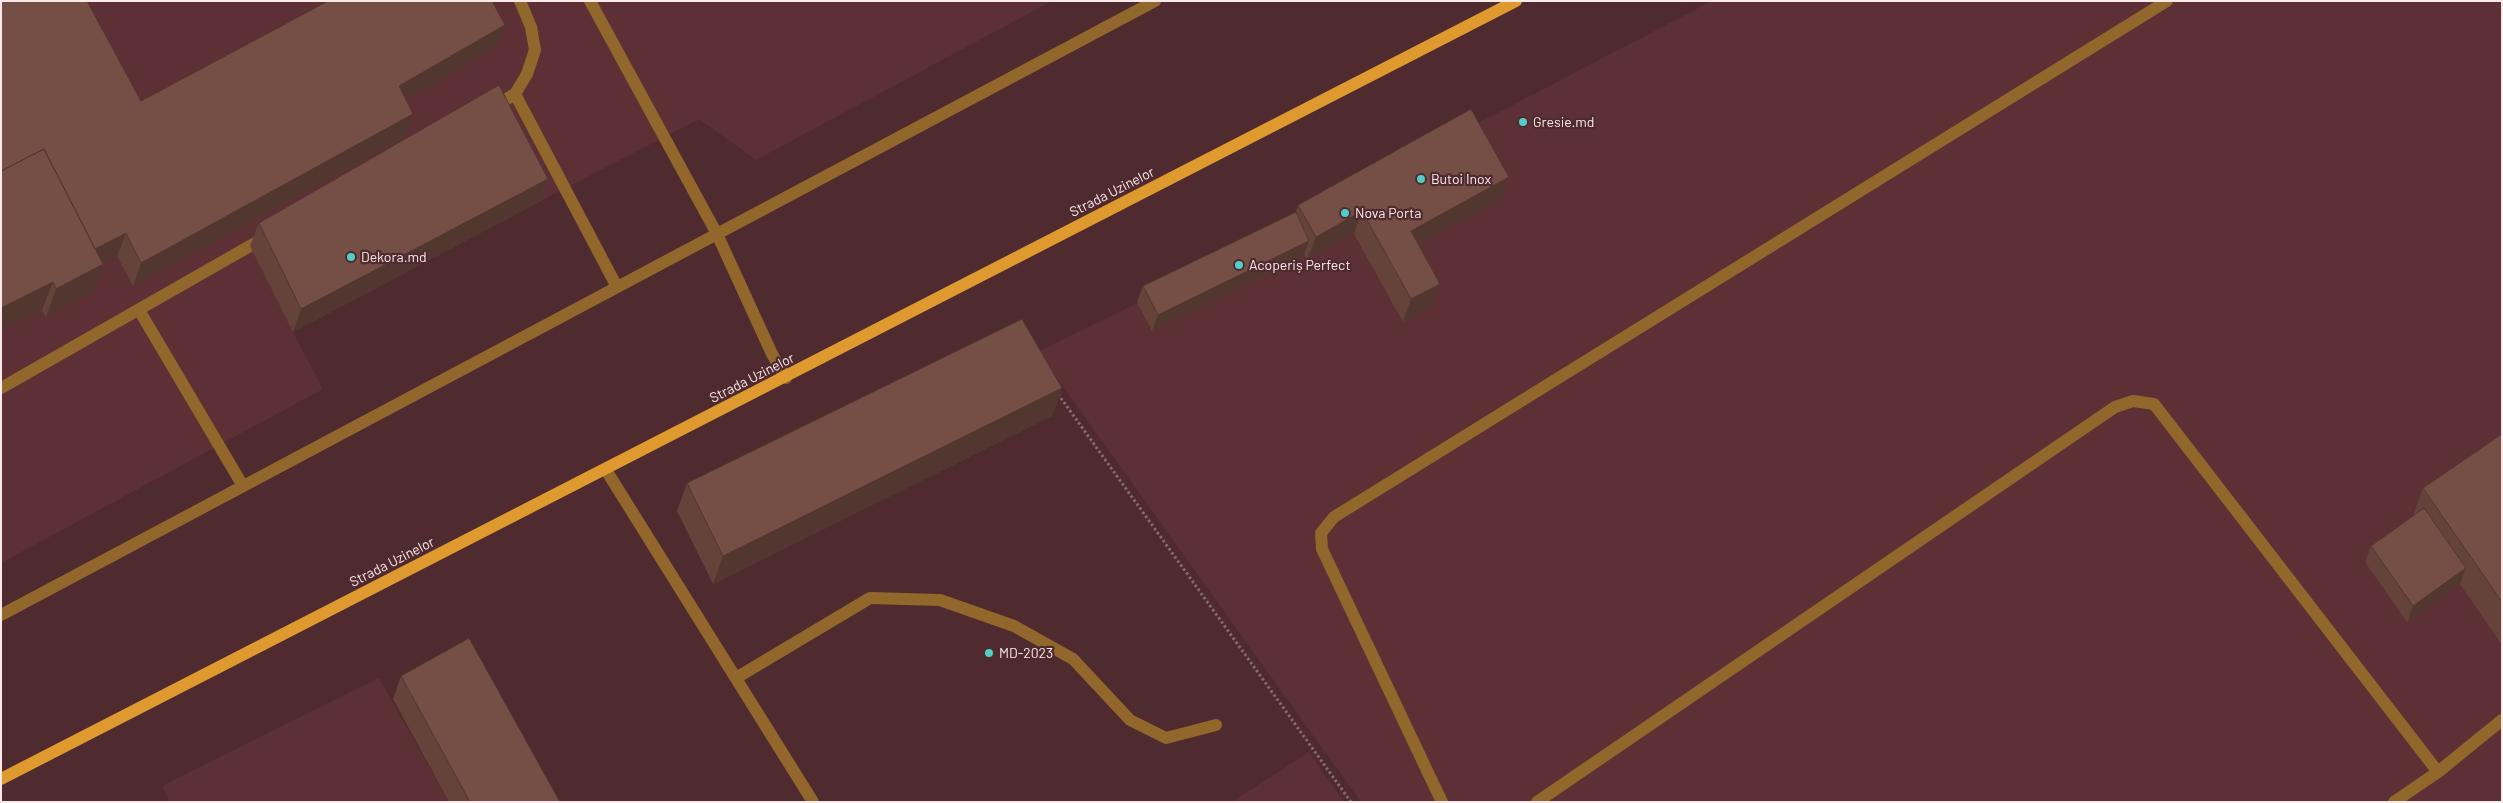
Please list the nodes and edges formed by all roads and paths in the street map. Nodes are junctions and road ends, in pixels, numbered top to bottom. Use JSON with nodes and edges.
{"nodes":[{"id":1,"x":520,"y":1,"type":"edge"},
{"id":2,"x":1155,"y":1,"type":"edge"},
{"id":3,"x":1516,"y":1,"type":"edge"},
{"id":4,"x":2167,"y":1,"type":"edge"},
{"id":5,"x":596,"y":3,"type":"edge"},
{"id":6,"x":516,"y":94,"type":"junction"},
{"id":7,"x":483,"y":113,"type":"edge"},
{"id":8,"x":276,"y":231,"type":"edge"},
{"id":9,"x":717,"y":234,"type":"junction"},
{"id":10,"x":617,"y":287,"type":"junction"},
{"id":11,"x":139,"y":310,"type":"junction"},
{"id":12,"x":786,"y":378,"type":"junction"},
{"id":13,"x":1,"y":388,"type":"edge"},
{"id":14,"x":1054,"y":390,"type":"edge"},
{"id":15,"x":606,"y":470,"type":"junction"},
{"id":16,"x":243,"y":486,"type":"junction"},
{"id":17,"x":1,"y":615,"type":"edge"},
{"id":18,"x":736,"y":678,"type":"junction"},
{"id":19,"x":2502,"y":720,"type":"edge"},
{"id":20,"x":1216,"y":725,"type":"dead end"},
{"id":21,"x":2438,"y":772,"type":"junction"},
{"id":22,"x":1,"y":779,"type":"edge"},
{"id":23,"x":813,"y":802,"type":"edge"},
{"id":24,"x":1351,"y":802,"type":"edge"},
{"id":25,"x":1442,"y":802,"type":"edge"},
{"id":26,"x":1537,"y":802,"type":"edge"},
{"id":27,"x":2394,"y":802,"type":"edge"}],
"edges":[{"from":1,"to":6,"type":"lane"},
{"from":2,"to":9,"type":"lane"},
{"from":3,"to":12,"type":"main road","name":"Strada Uzinelor"},
{"from":4,"to":25,"type":"lane"},
{"from":5,"to":9,"type":"lane"},
{"from":6,"to":7,"type":"lane"},
{"from":6,"to":10,"type":"lane"},
{"from":8,"to":11,"type":"lane"},
{"from":9,"to":10,"type":"lane"},
{"from":9,"to":12,"type":"lane"},
{"from":10,"to":16,"type":"lane"},
{"from":11,"to":13,"type":"lane"},
{"from":11,"to":16,"type":"lane"},
{"from":12,"to":15,"type":"main road","name":"Strada Uzinelor"},
{"from":14,"to":24,"type":"path"},
{"from":15,"to":18,"type":"lane"},
{"from":15,"to":22,"type":"main road","name":"Strada Uzinelor"},
{"from":16,"to":17,"type":"lane"},
{"from":18,"to":20,"type":"lane"},
{"from":18,"to":23,"type":"lane"},
{"from":19,"to":21,"type":"lane"},
{"from":21,"to":26,"type":"lane"},
{"from":21,"to":27,"type":"lane"}]}
